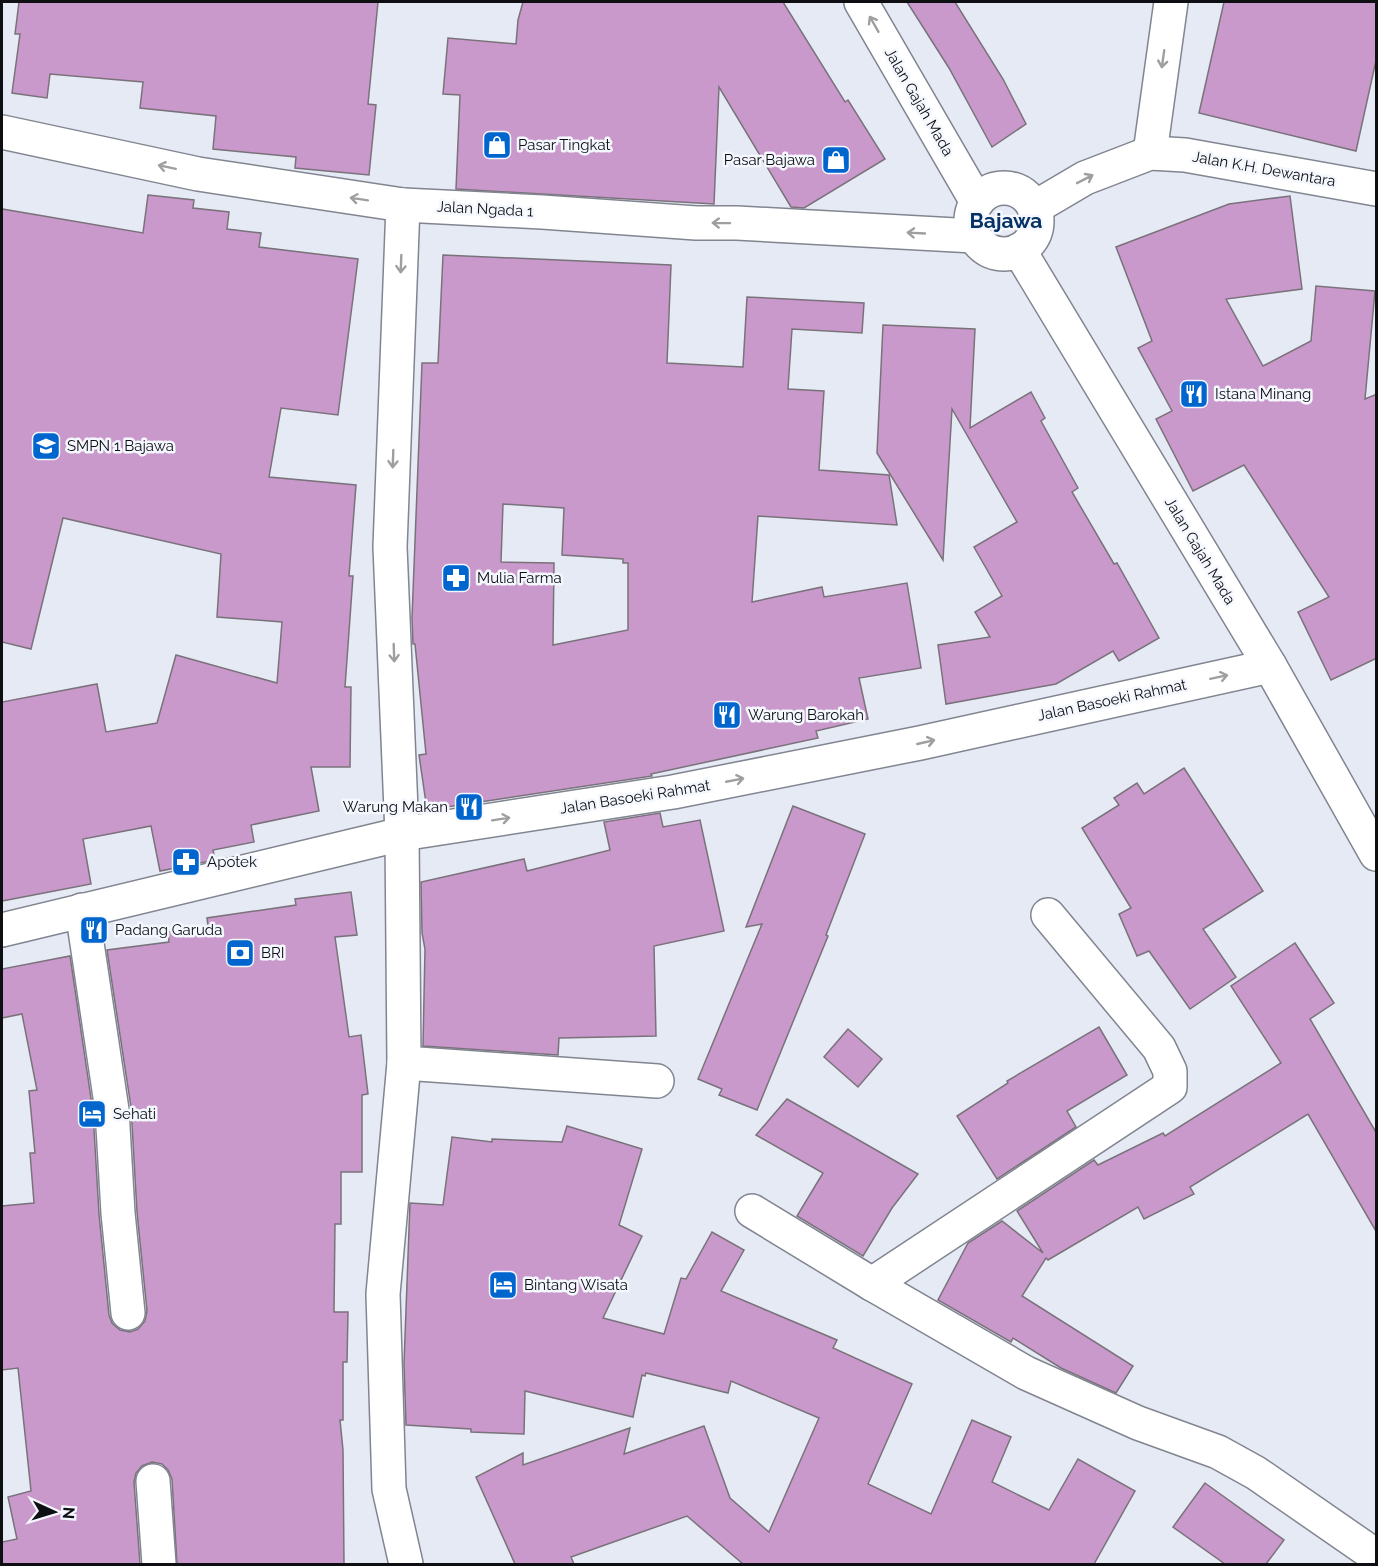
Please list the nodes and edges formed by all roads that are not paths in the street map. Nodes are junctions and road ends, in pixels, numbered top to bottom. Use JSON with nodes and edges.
{"nodes":[{"id":1,"x":861,"y":2,"type":"edge"},
{"id":2,"x":1171,"y":2,"type":"edge"},
{"id":3,"x":2,"y":132,"type":"edge"},
{"id":4,"x":1150,"y":153,"type":"junction"},
{"id":5,"x":1377,"y":189,"type":"edge"},
{"id":6,"x":977,"y":202,"type":"junction"},
{"id":7,"x":404,"y":205,"type":"junction"},
{"id":8,"x":1034,"y":208,"type":"junction"},
{"id":9,"x":974,"y":236,"type":"junction"},
{"id":10,"x":1018,"y":250,"type":"junction"},
{"id":11,"x":1270,"y":666,"type":"junction"},
{"id":12,"x":402,"y":834,"type":"junction"},
{"id":13,"x":1377,"y":855,"type":"edge"},
{"id":14,"x":82,"y":910,"type":"junction"},
{"id":15,"x":1048,"y":915,"type":"dead end"},
{"id":16,"x":2,"y":930,"type":"edge"},
{"id":17,"x":404,"y":1063,"type":"junction"},
{"id":18,"x":657,"y":1082,"type":"dead end"},
{"id":19,"x":752,"y":1211,"type":"dead end"},
{"id":20,"x":872,"y":1284,"type":"junction"},
{"id":21,"x":128,"y":1313,"type":"dead end"},
{"id":22,"x":153,"y":1481,"type":"dead end"},
{"id":23,"x":1377,"y":1556,"type":"edge"},
{"id":24,"x":159,"y":1564,"type":"edge"},
{"id":25,"x":406,"y":1564,"type":"edge"}],
"edges":[{"from":6,"to":1,"type":"street","name":"Jalan Gajah Mada","one_way":true},
{"from":2,"to":4,"type":"street","one_way":true},
{"from":7,"to":3,"type":"street","name":"Jalan Ngada 1","one_way":true},
{"from":4,"to":5,"type":"street","name":"Jalan K.H. Dewantara"},
{"from":8,"to":4,"type":"street","one_way":true},
{"from":6,"to":8,"type":"street"},
{"from":6,"to":9,"type":"street"},
{"from":9,"to":7,"type":"street","name":"Jalan Ngada 1","one_way":true},
{"from":7,"to":12,"type":"street","one_way":true},
{"from":8,"to":10,"type":"street"},
{"from":9,"to":10,"type":"street"},
{"from":10,"to":11,"type":"street","name":"Jalan Gajah Mada"},
{"from":12,"to":11,"type":"street","name":"Jalan Basoeki Rahmat","one_way":true},
{"from":11,"to":13,"type":"street","name":"Jalan Gajah Mada"},
{"from":12,"to":14,"type":"street","name":"Jalan Basoeki Rahmat"},
{"from":12,"to":17,"type":"street"},
{"from":14,"to":16,"type":"street","name":"Jalan Basoeki Rahmat"},
{"from":14,"to":21,"type":"street"},
{"from":15,"to":20,"type":"street"},
{"from":17,"to":18,"type":"street"},
{"from":17,"to":25,"type":"street"},
{"from":19,"to":20,"type":"street"},
{"from":20,"to":23,"type":"street"},
{"from":22,"to":24,"type":"street"}]}
